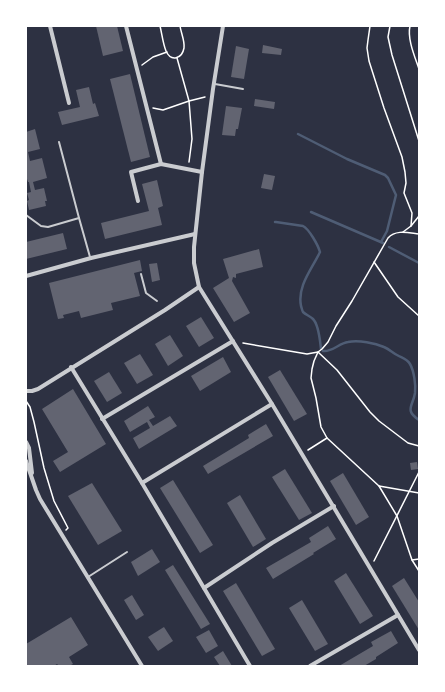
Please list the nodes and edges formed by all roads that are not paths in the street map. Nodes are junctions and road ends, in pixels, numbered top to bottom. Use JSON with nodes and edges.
{"nodes":[{"id":1,"x":50,"y":26,"type":"edge"},
{"id":2,"x":126,"y":26,"type":"edge"},
{"id":3,"x":223,"y":26,"type":"edge"},
{"id":4,"x":213,"y":84,"type":"junction"},
{"id":5,"x":243,"y":88,"type":"dead end"},
{"id":6,"x":69,"y":103,"type":"dead end"},
{"id":7,"x":59,"y":142,"type":"dead end"},
{"id":8,"x":161,"y":164,"type":"junction"},
{"id":9,"x":202,"y":172,"type":"junction"},
{"id":10,"x":138,"y":201,"type":"dead end"},
{"id":11,"x":26,"y":214,"type":"edge"},
{"id":12,"x":79,"y":218,"type":"junction"},
{"id":13,"x":195,"y":234,"type":"junction"},
{"id":14,"x":91,"y":258,"type":"junction"},
{"id":15,"x":141,"y":274,"type":"dead end"},
{"id":16,"x":26,"y":276,"type":"edge"},
{"id":17,"x":199,"y":287,"type":"junction"},
{"id":18,"x":157,"y":301,"type":"dead end"},
{"id":19,"x":233,"y":341,"type":"junction"},
{"id":20,"x":71,"y":368,"type":"junction"},
{"id":21,"x":26,"y":391,"type":"edge"},
{"id":22,"x":272,"y":404,"type":"junction"},
{"id":23,"x":102,"y":419,"type":"junction"},
{"id":24,"x":26,"y":442,"type":"edge"},
{"id":25,"x":26,"y":461,"type":"edge"},
{"id":26,"x":33,"y":483,"type":"junction"},
{"id":27,"x":142,"y":483,"type":"junction"},
{"id":28,"x":334,"y":506,"type":"junction"},
{"id":29,"x":127,"y":552,"type":"dead end"},
{"id":30,"x":88,"y":577,"type":"junction"},
{"id":31,"x":204,"y":588,"type":"junction"},
{"id":32,"x":398,"y":614,"type":"junction"},
{"id":33,"x":419,"y":650,"type":"edge"},
{"id":34,"x":142,"y":666,"type":"edge"},
{"id":35,"x":250,"y":666,"type":"edge"},
{"id":36,"x":310,"y":666,"type":"edge"}],
"edges":[{"from":1,"to":6,"type":"street"},
{"from":2,"to":8,"type":"street"},
{"from":3,"to":4,"type":"street"},
{"from":4,"to":5,"type":"lane"},
{"from":4,"to":9,"type":"street"},
{"from":7,"to":12,"type":"lane"},
{"from":8,"to":9,"type":"street"},
{"from":8,"to":10,"type":"street"},
{"from":9,"to":13,"type":"street"},
{"from":11,"to":12,"type":"lane"},
{"from":12,"to":14,"type":"lane"},
{"from":13,"to":14,"type":"street"},
{"from":13,"to":17,"type":"street"},
{"from":14,"to":16,"type":"street"},
{"from":15,"to":18,"type":"lane"},
{"from":17,"to":19,"type":"street"},
{"from":17,"to":20,"type":"street"},
{"from":19,"to":22,"type":"street"},
{"from":19,"to":23,"type":"street"},
{"from":20,"to":21,"type":"street"},
{"from":20,"to":23,"type":"street"},
{"from":22,"to":27,"type":"street"},
{"from":22,"to":28,"type":"street"},
{"from":23,"to":27,"type":"street"},
{"from":24,"to":26,"type":"street"},
{"from":25,"to":26,"type":"street"},
{"from":26,"to":30,"type":"street"},
{"from":27,"to":31,"type":"street"},
{"from":28,"to":31,"type":"street"},
{"from":28,"to":32,"type":"street"},
{"from":29,"to":30,"type":"lane"},
{"from":30,"to":34,"type":"street"},
{"from":31,"to":35,"type":"street"},
{"from":32,"to":33,"type":"street"},
{"from":32,"to":36,"type":"street"}]}
